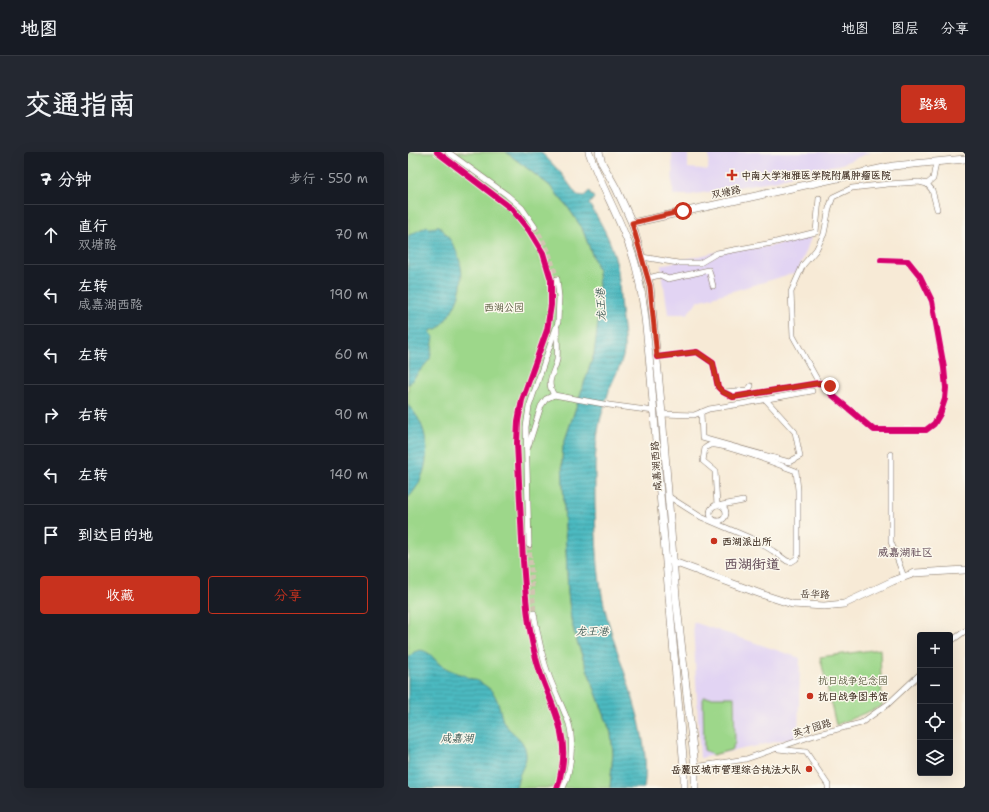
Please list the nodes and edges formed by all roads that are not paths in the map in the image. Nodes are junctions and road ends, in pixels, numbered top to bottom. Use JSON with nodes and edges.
{"nodes":[{"id":1,"x":437,"y":152,"type":"edge"},
{"id":2,"x":448,"y":152,"type":"edge"},
{"id":3,"x":589,"y":152,"type":"edge"},
{"id":4,"x":599,"y":152,"type":"edge"},
{"id":5,"x":965,"y":159,"type":"edge"},
{"id":6,"x":936,"y":162,"type":"junction"},
{"id":7,"x":927,"y":184,"type":"junction"},
{"id":8,"x":819,"y":198,"type":"dead end"},
{"id":9,"x":937,"y":209,"type":"dead end"},
{"id":10,"x":632,"y":223,"type":"junction"},
{"id":11,"x":535,"y":226,"type":"tunnel mouth"},
{"id":12,"x":529,"y":230,"type":"tunnel mouth"},
{"id":13,"x":642,"y":257,"type":"junction"},
{"id":14,"x":881,"y":260,"type":"dead end"},
{"id":15,"x":648,"y":278,"type":"junction"},
{"id":16,"x":557,"y":279,"type":"tunnel mouth"},
{"id":17,"x":551,"y":280,"type":"tunnel mouth"},
{"id":18,"x":713,"y":286,"type":"dead end"},
{"id":19,"x":558,"y":322,"type":"junction"},
{"id":20,"x":657,"y":357,"type":"junction"},
{"id":21,"x":819,"y":383,"type":"junction"},
{"id":22,"x":751,"y":386,"type":"dead end"},
{"id":23,"x":812,"y":391,"type":"dead end"},
{"id":24,"x":723,"y":392,"type":"junction"},
{"id":25,"x":554,"y":395,"type":"junction"},
{"id":26,"x":766,"y":400,"type":"junction"},
{"id":27,"x":654,"y":411,"type":"junction"},
{"id":28,"x":701,"y":412,"type":"junction"},
{"id":29,"x":662,"y":414,"type":"junction"},
{"id":30,"x":891,"y":454,"type":"dead end"},
{"id":31,"x":526,"y":455,"type":"junction"},
{"id":32,"x":668,"y":496,"type":"junction"},
{"id":33,"x":742,"y":501,"type":"dead end"},
{"id":34,"x":530,"y":545,"type":"tunnel mouth"},
{"id":35,"x":522,"y":546,"type":"tunnel mouth"},
{"id":36,"x":665,"y":560,"type":"junction"},
{"id":37,"x":674,"y":562,"type":"junction"},
{"id":38,"x":965,"y":570,"type":"edge"},
{"id":39,"x":904,"y":577,"type":"junction"},
{"id":40,"x":534,"y":613,"type":"tunnel mouth"},
{"id":41,"x":527,"y":614,"type":"tunnel mouth"},
{"id":42,"x":965,"y":631,"type":"edge"},
{"id":43,"x":953,"y":640,"type":"edge"},
{"id":44,"x":917,"y":677,"type":"edge"},
{"id":45,"x":775,"y":749,"type":"junction"},
{"id":46,"x":695,"y":767,"type":"junction"},
{"id":47,"x":557,"y":788,"type":"edge"},
{"id":48,"x":565,"y":788,"type":"edge"},
{"id":49,"x":684,"y":788,"type":"edge"},
{"id":50,"x":695,"y":788,"type":"edge"},
{"id":51,"x":828,"y":788,"type":"edge"}],
"edges":[{"from":1,"to":12,"type":"street"},
{"from":2,"to":11,"type":"street"},
{"from":3,"to":27,"type":"main road","name":"咸嘉湖西路"},
{"from":4,"to":10,"type":"main road","name":"咸嘉湖西路"},
{"from":5,"to":6,"type":"main road","name":"双塘路"},
{"from":6,"to":7,"type":"street"},
{"from":6,"to":10,"type":"main road","name":"双塘路"},
{"from":7,"to":9,"type":"street"},
{"from":7,"to":21,"type":"street"},
{"from":8,"to":13,"type":"street"},
{"from":10,"to":13,"type":"main road","name":"咸嘉湖西路"},
{"from":13,"to":15,"type":"main road","name":"咸嘉湖西路"},
{"from":14,"to":21,"type":"street"},
{"from":15,"to":18,"type":"street"},
{"from":15,"to":20,"type":"main road","name":"咸嘉湖西路"},
{"from":16,"to":19,"type":"street"},
{"from":17,"to":35,"type":"street"},
{"from":19,"to":25,"type":"street"},
{"from":19,"to":31,"type":"street"},
{"from":20,"to":24,"type":"street"},
{"from":20,"to":29,"type":"main road","name":"咸嘉湖西路"},
{"from":21,"to":24,"type":"street"},
{"from":22,"to":24,"type":"street"},
{"from":23,"to":26,"type":"street"},
{"from":25,"to":27,"type":"street"},
{"from":25,"to":31,"type":"street"},
{"from":26,"to":28,"type":"street"},
{"from":26,"to":28,"type":"street"},
{"from":27,"to":36,"type":"main road","name":"咸嘉湖西路"},
{"from":28,"to":29,"type":"street"},
{"from":29,"to":32,"type":"main road","name":"咸嘉湖西路"},
{"from":30,"to":39,"type":"street"},
{"from":31,"to":34,"type":"street"},
{"from":32,"to":33,"type":"street"},
{"from":32,"to":37,"type":"main road","name":"咸嘉湖西路"},
{"from":36,"to":37,"type":"main road","name":"岳华路"},
{"from":36,"to":49,"type":"main road","name":"咸嘉湖西路"},
{"from":37,"to":39,"type":"main road","name":"岳华路"},
{"from":37,"to":46,"type":"main road","name":"咸嘉湖西路"},
{"from":38,"to":39,"type":"main road","name":"岳华路"},
{"from":40,"to":48,"type":"street"},
{"from":41,"to":47,"type":"street"},
{"from":42,"to":43,"type":"street"},
{"from":44,"to":45,"type":"street","name":"英才园路"},
{"from":45,"to":46,"type":"street","name":"英才园路"},
{"from":45,"to":51,"type":"street"},
{"from":46,"to":50,"type":"main road","name":"咸嘉湖西路"}]}
